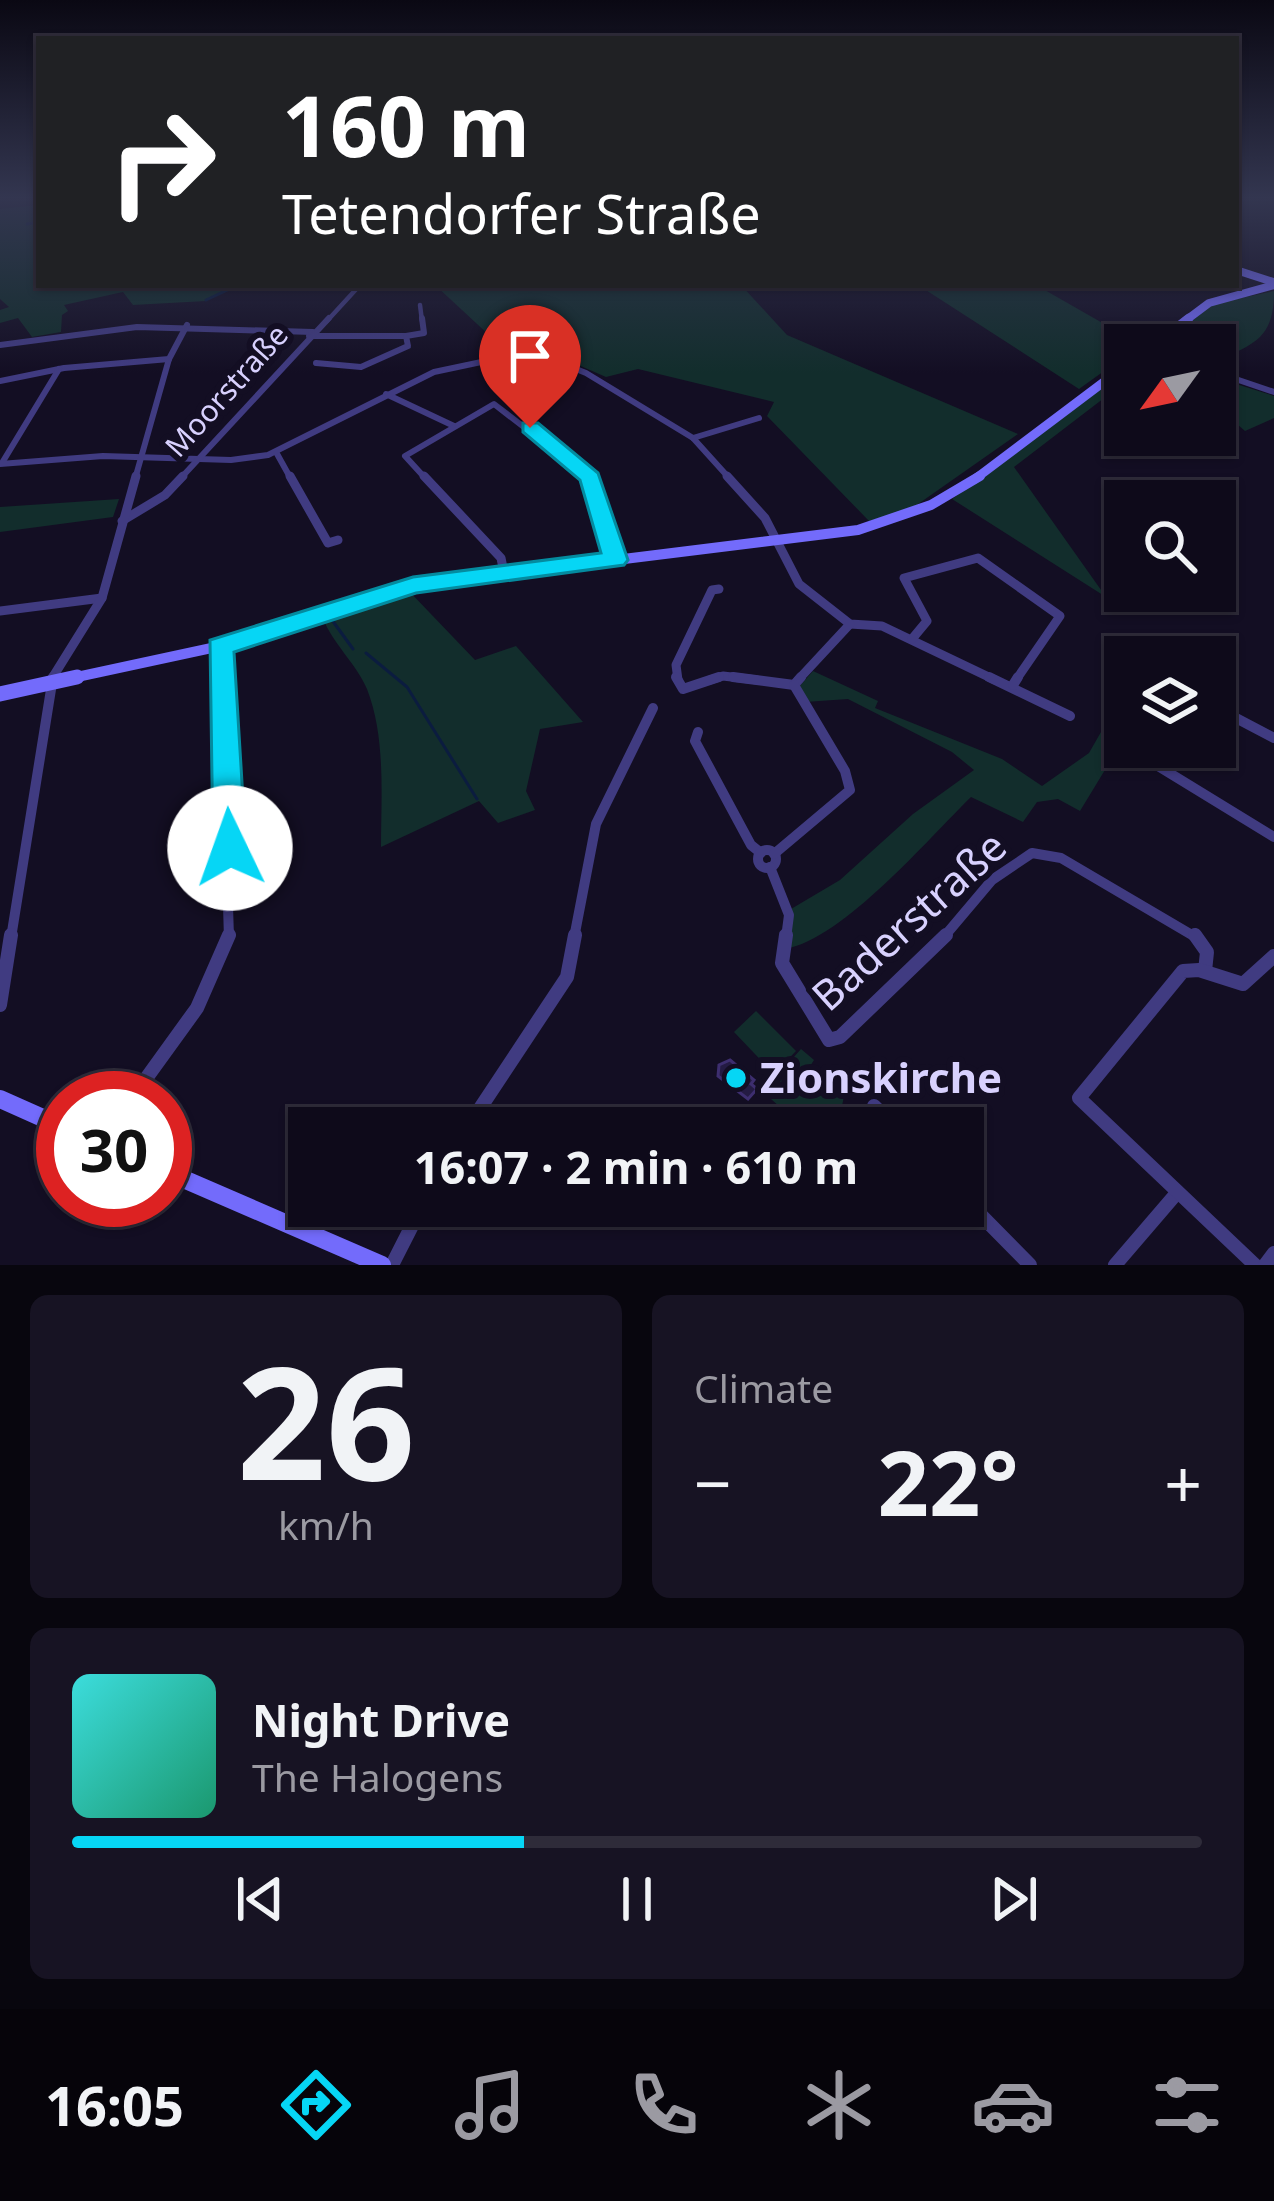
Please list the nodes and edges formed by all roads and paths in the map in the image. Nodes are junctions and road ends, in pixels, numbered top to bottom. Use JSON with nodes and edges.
{"nodes":[{"id":1,"x":1239,"y":271,"type":"edge"},
{"id":2,"x":1268,"y":285,"type":"edge"},
{"id":3,"x":357,"y":288,"type":"edge"},
{"id":4,"x":420,"y":305,"type":"dead end"},
{"id":5,"x":1182,"y":324,"type":"edge"},
{"id":6,"x":187,"y":325,"type":"junction"},
{"id":7,"x":311,"y":334,"type":"junction"},
{"id":8,"x":406,"y":336,"type":"junction"},
{"id":9,"x":0,"y":345,"type":"edge"},
{"id":10,"x":169,"y":358,"type":"junction"},
{"id":11,"x":316,"y":363,"type":"dead end"},
{"id":12,"x":59,"y":369,"type":"junction"},
{"id":13,"x":1236,"y":379,"type":"edge"},
{"id":14,"x":0,"y":381,"type":"edge"},
{"id":15,"x":1104,"y":381,"type":"edge"},
{"id":16,"x":1274,"y":392,"type":"edge"},
{"id":17,"x":386,"y":394,"type":"junction"},
{"id":18,"x":759,"y":418,"type":"dead end"},
{"id":19,"x":454,"y":425,"type":"junction"},
{"id":20,"x":693,"y":438,"type":"junction"},
{"id":21,"x":276,"y":452,"type":"junction"},
{"id":22,"x":139,"y":455,"type":"junction"},
{"id":23,"x":197,"y":459,"type":"junction"},
{"id":24,"x":1,"y":464,"type":"edge"},
{"id":25,"x":122,"y":521,"type":"junction"},
{"id":26,"x":338,"y":540,"type":"dead end"},
{"id":27,"x":776,"y":540,"type":"junction"},
{"id":28,"x":615,"y":560,"type":"junction"},
{"id":29,"x":504,"y":573,"type":"junction"},
{"id":30,"x":719,"y":589,"type":"dead end"},
{"id":31,"x":102,"y":598,"type":"junction"},
{"id":32,"x":0,"y":611,"type":"edge"},
{"id":33,"x":850,"y":624,"type":"junction"},
{"id":34,"x":912,"y":640,"type":"junction"},
{"id":35,"x":220,"y":647,"type":"junction"},
{"id":36,"x":51,"y":680,"type":"junction"},
{"id":37,"x":1013,"y":685,"type":"junction"},
{"id":38,"x":794,"y":686,"type":"junction"},
{"id":39,"x":0,"y":694,"type":"edge"},
{"id":40,"x":653,"y":708,"type":"dead end"},
{"id":41,"x":1070,"y":716,"type":"dead end"},
{"id":42,"x":1236,"y":718,"type":"edge"},
{"id":43,"x":698,"y":732,"type":"dead end"},
{"id":44,"x":1274,"y":738,"type":"edge"},
{"id":45,"x":1161,"y":768,"type":"edge"},
{"id":46,"x":1274,"y":837,"type":"edge"},
{"id":47,"x":768,"y":858,"type":"junction"},
{"id":48,"x":1274,"y":956,"type":"edge"},
{"id":49,"x":1205,"y":971,"type":"junction"},
{"id":50,"x":0,"y":1005,"type":"edge"},
{"id":51,"x":152,"y":1071,"type":"edge"},
{"id":52,"x":0,"y":1099,"type":"edge"},
{"id":53,"x":481,"y":1107,"type":"edge"},
{"id":54,"x":36,"y":1114,"type":"edge"},
{"id":55,"x":192,"y":1183,"type":"edge"},
{"id":56,"x":1176,"y":1194,"type":"junction"},
{"id":57,"x":984,"y":1218,"type":"edge"},
{"id":58,"x":411,"y":1227,"type":"edge"},
{"id":59,"x":1274,"y":1253,"type":"edge"},
{"id":60,"x":382,"y":1265,"type":"edge"},
{"id":61,"x":392,"y":1265,"type":"edge"},
{"id":62,"x":1030,"y":1265,"type":"edge"},
{"id":63,"x":1115,"y":1265,"type":"edge"},
{"id":64,"x":1256,"y":1265,"type":"edge"},
{"id":65,"x":1265,"y":1265,"type":"edge"}],
"edges":[{"from":1,"to":2,"type":"street"},
{"from":2,"to":5,"type":"street"},
{"from":3,"to":7,"type":"street","name":"Moorstraße"},
{"from":4,"to":8,"type":"street"},
{"from":6,"to":7,"type":"street"},
{"from":6,"to":9,"type":"street"},
{"from":6,"to":10,"type":"street"},
{"from":7,"to":8,"type":"street"},
{"from":7,"to":23,"type":"street","name":"Moorstraße"},
{"from":8,"to":11,"type":"street"},
{"from":10,"to":12,"type":"street"},
{"from":10,"to":22,"type":"street"},
{"from":12,"to":14,"type":"street"},
{"from":12,"to":24,"type":"street"},
{"from":13,"to":16,"type":"street"},
{"from":15,"to":27,"type":"street"},
{"from":17,"to":19,"type":"street"},
{"from":17,"to":20,"type":"street"},
{"from":17,"to":21,"type":"street"},
{"from":18,"to":20,"type":"street"},
{"from":19,"to":28,"type":"street"},
{"from":19,"to":29,"type":"street"},
{"from":20,"to":27,"type":"street"},
{"from":21,"to":23,"type":"street"},
{"from":21,"to":26,"type":"street"},
{"from":22,"to":23,"type":"street"},
{"from":22,"to":24,"type":"street"},
{"from":22,"to":25,"type":"street"},
{"from":23,"to":25,"type":"street","name":"Moorstraße"},
{"from":25,"to":31,"type":"street"},
{"from":27,"to":28,"type":"street"},
{"from":27,"to":33,"type":"street"},
{"from":28,"to":29,"type":"street"},
{"from":29,"to":35,"type":"street"},
{"from":30,"to":38,"type":"street"},
{"from":31,"to":32,"type":"street"},
{"from":31,"to":36,"type":"street"},
{"from":33,"to":34,"type":"street"},
{"from":33,"to":38,"type":"street"},
{"from":34,"to":37,"type":"street"},
{"from":34,"to":37,"type":"street"},
{"from":35,"to":36,"type":"street"},
{"from":35,"to":51,"type":"street"},
{"from":36,"to":39,"type":"street"},
{"from":36,"to":50,"type":"street"},
{"from":37,"to":41,"type":"street"},
{"from":38,"to":47,"type":"street"},
{"from":40,"to":53,"type":"street"},
{"from":42,"to":44,"type":"street"},
{"from":43,"to":47,"type":"street"},
{"from":45,"to":46,"type":"street"},
{"from":47,"to":49,"type":"street","name":"Baderstraße"},
{"from":48,"to":49,"type":"street"},
{"from":49,"to":56,"type":"street"},
{"from":52,"to":54,"type":"street"},
{"from":55,"to":60,"type":"street"},
{"from":56,"to":63,"type":"street"},
{"from":56,"to":64,"type":"street"},
{"from":57,"to":62,"type":"street"},
{"from":58,"to":61,"type":"street"},
{"from":59,"to":65,"type":"street"}]}
